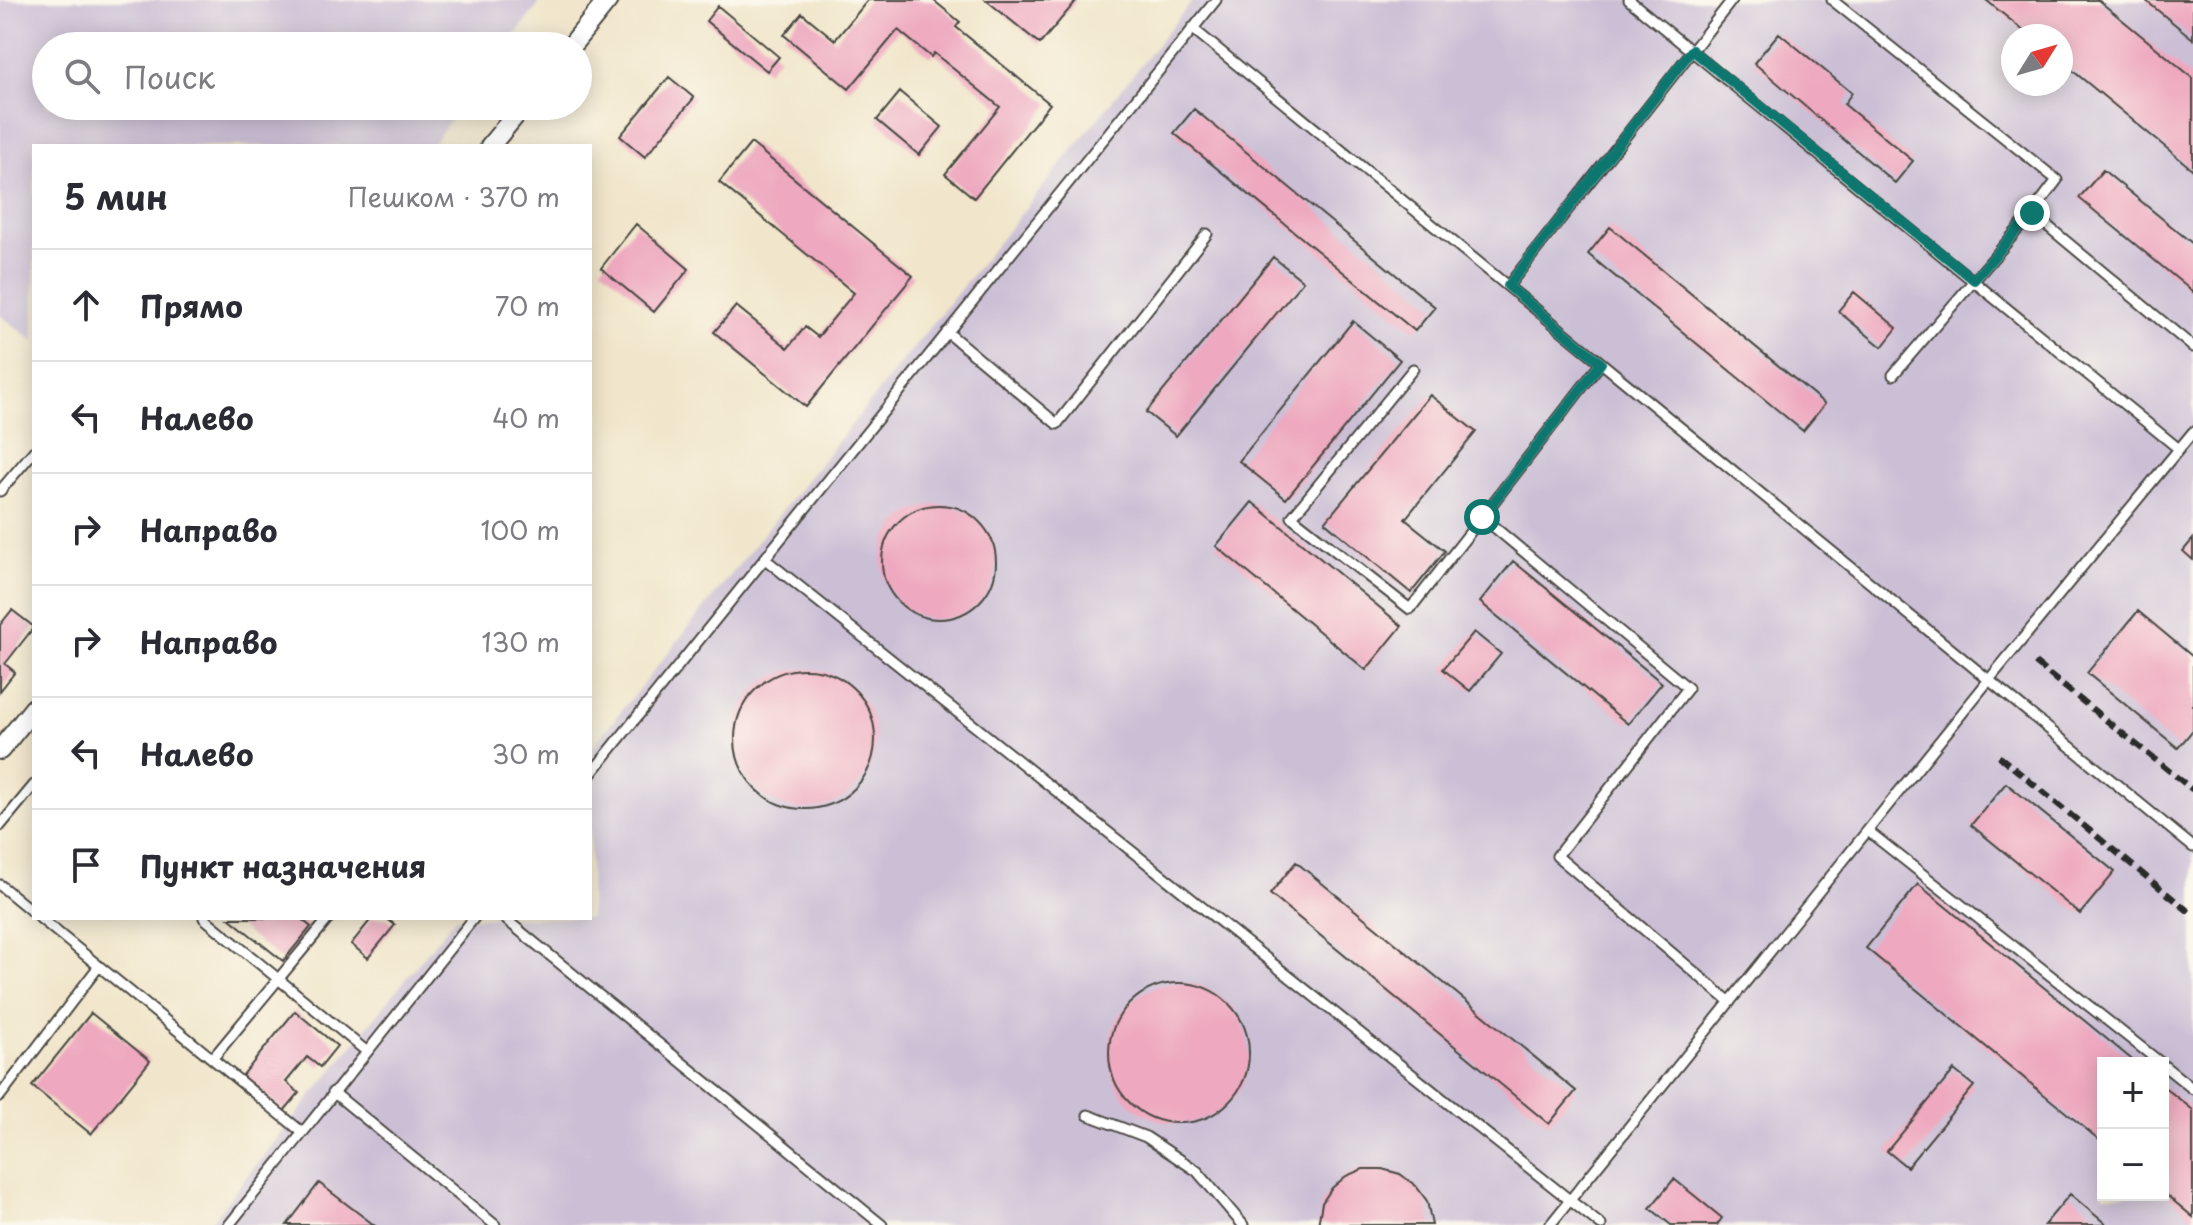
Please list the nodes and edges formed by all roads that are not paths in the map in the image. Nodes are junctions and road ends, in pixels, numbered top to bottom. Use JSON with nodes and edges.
{"nodes":[{"id":1,"x":608,"y":0,"type":"edge"},
{"id":2,"x":1216,"y":0,"type":"edge"},
{"id":3,"x":1629,"y":0,"type":"edge"},
{"id":4,"x":1732,"y":0,"type":"edge"},
{"id":5,"x":1832,"y":0,"type":"edge"},
{"id":6,"x":1192,"y":28,"type":"junction"},
{"id":7,"x":582,"y":32,"type":"edge"},
{"id":8,"x":1692,"y":50,"type":"junction"},
{"id":9,"x":511,"y":120,"type":"edge"},
{"id":10,"x":492,"y":144,"type":"edge"},
{"id":11,"x":2032,"y":213,"type":"junction"},
{"id":12,"x":1207,"y":234,"type":"dead end"},
{"id":13,"x":1974,"y":280,"type":"junction"},
{"id":14,"x":1508,"y":286,"type":"junction"},
{"id":15,"x":947,"y":332,"type":"junction"},
{"id":16,"x":2193,"y":347,"type":"edge"},
{"id":17,"x":1601,"y":363,"type":"junction"},
{"id":18,"x":1413,"y":369,"type":"dead end"},
{"id":19,"x":1893,"y":375,"type":"dead end"},
{"id":20,"x":2193,"y":432,"type":"edge"},
{"id":21,"x":2179,"y":449,"type":"junction"},
{"id":22,"x":32,"y":453,"type":"edge"},
{"id":23,"x":0,"y":491,"type":"edge"},
{"id":24,"x":1482,"y":517,"type":"junction"},
{"id":25,"x":765,"y":559,"type":"junction"},
{"id":26,"x":1988,"y":681,"type":"junction"},
{"id":27,"x":32,"y":710,"type":"edge"},
{"id":28,"x":0,"y":750,"type":"edge"},
{"id":29,"x":592,"y":773,"type":"edge"},
{"id":30,"x":32,"y":787,"type":"edge"},
{"id":31,"x":0,"y":826,"type":"edge"},
{"id":32,"x":1868,"y":831,"type":"junction"},
{"id":33,"x":2193,"y":847,"type":"edge"},
{"id":34,"x":0,"y":885,"type":"edge"},
{"id":35,"x":32,"y":911,"type":"edge"},
{"id":36,"x":42,"y":920,"type":"edge"},
{"id":37,"x":206,"y":920,"type":"edge"},
{"id":38,"x":327,"y":920,"type":"edge"},
{"id":39,"x":472,"y":920,"type":"edge"},
{"id":40,"x":506,"y":920,"type":"edge"},
{"id":41,"x":99,"y":966,"type":"junction"},
{"id":42,"x":279,"y":980,"type":"junction"},
{"id":43,"x":1730,"y":1002,"type":"junction"},
{"id":44,"x":366,"y":1051,"type":"junction"},
{"id":45,"x":2153,"y":1057,"type":"edge"},
{"id":46,"x":213,"y":1058,"type":"junction"},
{"id":47,"x":2169,"y":1070,"type":"edge"},
{"id":48,"x":2193,"y":1089,"type":"edge"},
{"id":49,"x":333,"y":1092,"type":"junction"},
{"id":50,"x":0,"y":1096,"type":"edge"},
{"id":51,"x":1088,"y":1115,"type":"dead end"},
{"id":52,"x":302,"y":1132,"type":"junction"},
{"id":53,"x":1570,"y":1200,"type":"junction"},
{"id":54,"x":229,"y":1225,"type":"edge"},
{"id":55,"x":495,"y":1225,"type":"edge"},
{"id":56,"x":882,"y":1225,"type":"edge"},
{"id":57,"x":1243,"y":1225,"type":"edge"},
{"id":58,"x":1550,"y":1225,"type":"edge"},
{"id":59,"x":1601,"y":1225,"type":"edge"}],
"edges":[{"from":1,"to":7,"type":"street"},
{"from":2,"to":6,"type":"lane"},
{"from":3,"to":8,"type":"lane"},
{"from":4,"to":8,"type":"lane"},
{"from":5,"to":11,"type":"lane"},
{"from":6,"to":14,"type":"lane"},
{"from":6,"to":15,"type":"lane"},
{"from":8,"to":13,"type":"lane"},
{"from":8,"to":14,"type":"lane"},
{"from":9,"to":10,"type":"street"},
{"from":11,"to":13,"type":"lane"},
{"from":11,"to":16,"type":"lane"},
{"from":12,"to":15,"type":"lane"},
{"from":13,"to":19,"type":"lane"},
{"from":13,"to":21,"type":"lane"},
{"from":14,"to":17,"type":"lane"},
{"from":15,"to":25,"type":"lane"},
{"from":17,"to":24,"type":"lane"},
{"from":17,"to":26,"type":"lane"},
{"from":18,"to":24,"type":"lane"},
{"from":20,"to":21,"type":"lane"},
{"from":21,"to":26,"type":"lane"},
{"from":22,"to":23,"type":"lane"},
{"from":24,"to":43,"type":"lane"},
{"from":25,"to":29,"type":"lane"},
{"from":25,"to":53,"type":"lane"},
{"from":26,"to":32,"type":"lane"},
{"from":26,"to":33,"type":"lane"},
{"from":27,"to":28,"type":"street"},
{"from":30,"to":31,"type":"lane"},
{"from":32,"to":43,"type":"lane"},
{"from":32,"to":45,"type":"lane"},
{"from":34,"to":35,"type":"lane"},
{"from":36,"to":41,"type":"lane"},
{"from":37,"to":42,"type":"lane"},
{"from":38,"to":42,"type":"lane"},
{"from":39,"to":44,"type":"lane"},
{"from":40,"to":56,"type":"lane"},
{"from":41,"to":46,"type":"lane"},
{"from":41,"to":50,"type":"lane"},
{"from":42,"to":44,"type":"lane"},
{"from":42,"to":46,"type":"lane"},
{"from":43,"to":53,"type":"lane"},
{"from":44,"to":49,"type":"lane"},
{"from":46,"to":52,"type":"lane"},
{"from":47,"to":48,"type":"lane"},
{"from":49,"to":52,"type":"lane"},
{"from":49,"to":55,"type":"lane"},
{"from":51,"to":57,"type":"lane"},
{"from":52,"to":54,"type":"lane"},
{"from":53,"to":58,"type":"lane"},
{"from":53,"to":59,"type":"lane"}]}
